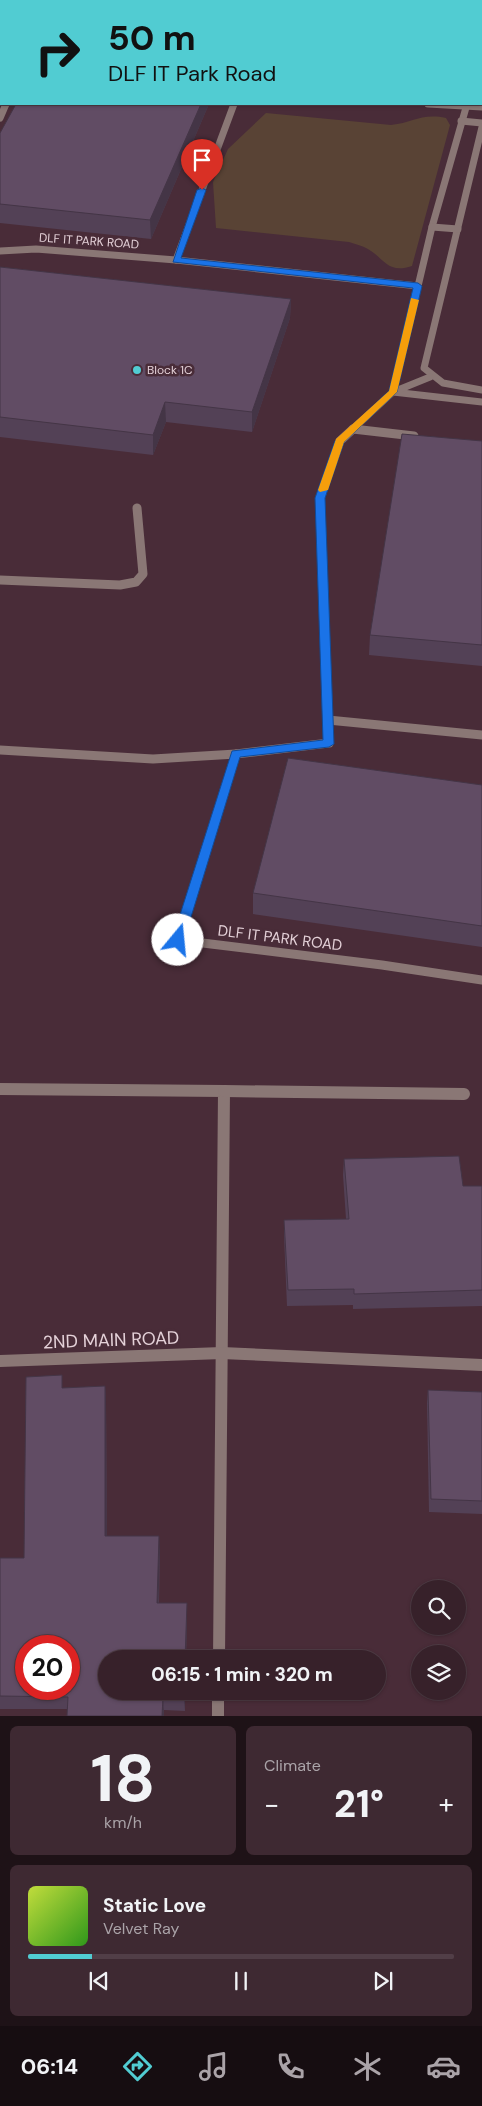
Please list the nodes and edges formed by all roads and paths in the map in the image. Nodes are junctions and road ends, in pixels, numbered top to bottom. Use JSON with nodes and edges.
{"nodes":[{"id":1,"x":6,"y":105,"type":"edge"},
{"id":2,"x":234,"y":105,"type":"edge"},
{"id":3,"x":466,"y":105,"type":"edge"},
{"id":4,"x":482,"y":107,"type":"edge"},
{"id":5,"x":0,"y":118,"type":"edge"},
{"id":6,"x":461,"y":121,"type":"junction"},
{"id":7,"x":482,"y":123,"type":"edge"},
{"id":8,"x":482,"y":128,"type":"edge"},
{"id":9,"x":432,"y":227,"type":"junction"},
{"id":10,"x":458,"y":229,"type":"junction"},
{"id":11,"x":0,"y":251,"type":"edge"},
{"id":12,"x":176,"y":260,"type":"junction"},
{"id":13,"x":418,"y":286,"type":"junction"},
{"id":14,"x":430,"y":377,"type":"junction"},
{"id":15,"x":482,"y":390,"type":"edge"},
{"id":16,"x":393,"y":392,"type":"junction"},
{"id":17,"x":482,"y":402,"type":"edge"},
{"id":18,"x":353,"y":429,"type":"junction"},
{"id":19,"x":422,"y":437,"type":"edge"},
{"id":20,"x":137,"y":508,"type":"dead end"},
{"id":21,"x":0,"y":580,"type":"edge"},
{"id":22,"x":328,"y":720,"type":"junction"},
{"id":23,"x":482,"y":735,"type":"edge"},
{"id":24,"x":0,"y":750,"type":"edge"},
{"id":25,"x":236,"y":754,"type":"junction"},
{"id":26,"x":482,"y":980,"type":"edge"},
{"id":27,"x":0,"y":1089,"type":"edge"},
{"id":28,"x":224,"y":1091,"type":"junction"},
{"id":29,"x":464,"y":1094,"type":"dead end"},
{"id":30,"x":222,"y":1353,"type":"junction"},
{"id":31,"x":0,"y":1362,"type":"edge"},
{"id":32,"x":482,"y":1365,"type":"edge"},
{"id":33,"x":218,"y":1650,"type":"edge"},
{"id":34,"x":218,"y":1700,"type":"edge"},
{"id":35,"x":218,"y":1716,"type":"edge"}],
"edges":[{"from":1,"to":5,"type":"street"},
{"from":2,"to":12,"type":"street"},
{"from":3,"to":4,"type":"street"},
{"from":3,"to":6,"type":"street"},
{"from":6,"to":7,"type":"street"},
{"from":6,"to":9,"type":"street"},
{"from":8,"to":10,"type":"street"},
{"from":9,"to":10,"type":"street"},
{"from":9,"to":13,"type":"street"},
{"from":10,"to":14,"type":"street"},
{"from":11,"to":12,"type":"street","name":"DLF IT PARK ROAD"},
{"from":12,"to":13,"type":"street","name":"DLF IT PARK ROAD"},
{"from":13,"to":16,"type":"street"},
{"from":14,"to":15,"type":"street"},
{"from":14,"to":16,"type":"street"},
{"from":16,"to":17,"type":"street"},
{"from":16,"to":18,"type":"street"},
{"from":18,"to":19,"type":"street"},
{"from":18,"to":22,"type":"street"},
{"from":20,"to":21,"type":"street"},
{"from":22,"to":23,"type":"street"},
{"from":22,"to":25,"type":"street"},
{"from":24,"to":25,"type":"street"},
{"from":25,"to":26,"type":"street","name":"DLF IT PARK ROAD"},
{"from":27,"to":28,"type":"street"},
{"from":28,"to":29,"type":"street"},
{"from":28,"to":30,"type":"street"},
{"from":30,"to":31,"type":"street","name":"2ND MAIN ROAD"},
{"from":30,"to":32,"type":"street","name":"2ND MAIN ROAD"},
{"from":30,"to":33,"type":"street"},
{"from":34,"to":35,"type":"street"}]}
